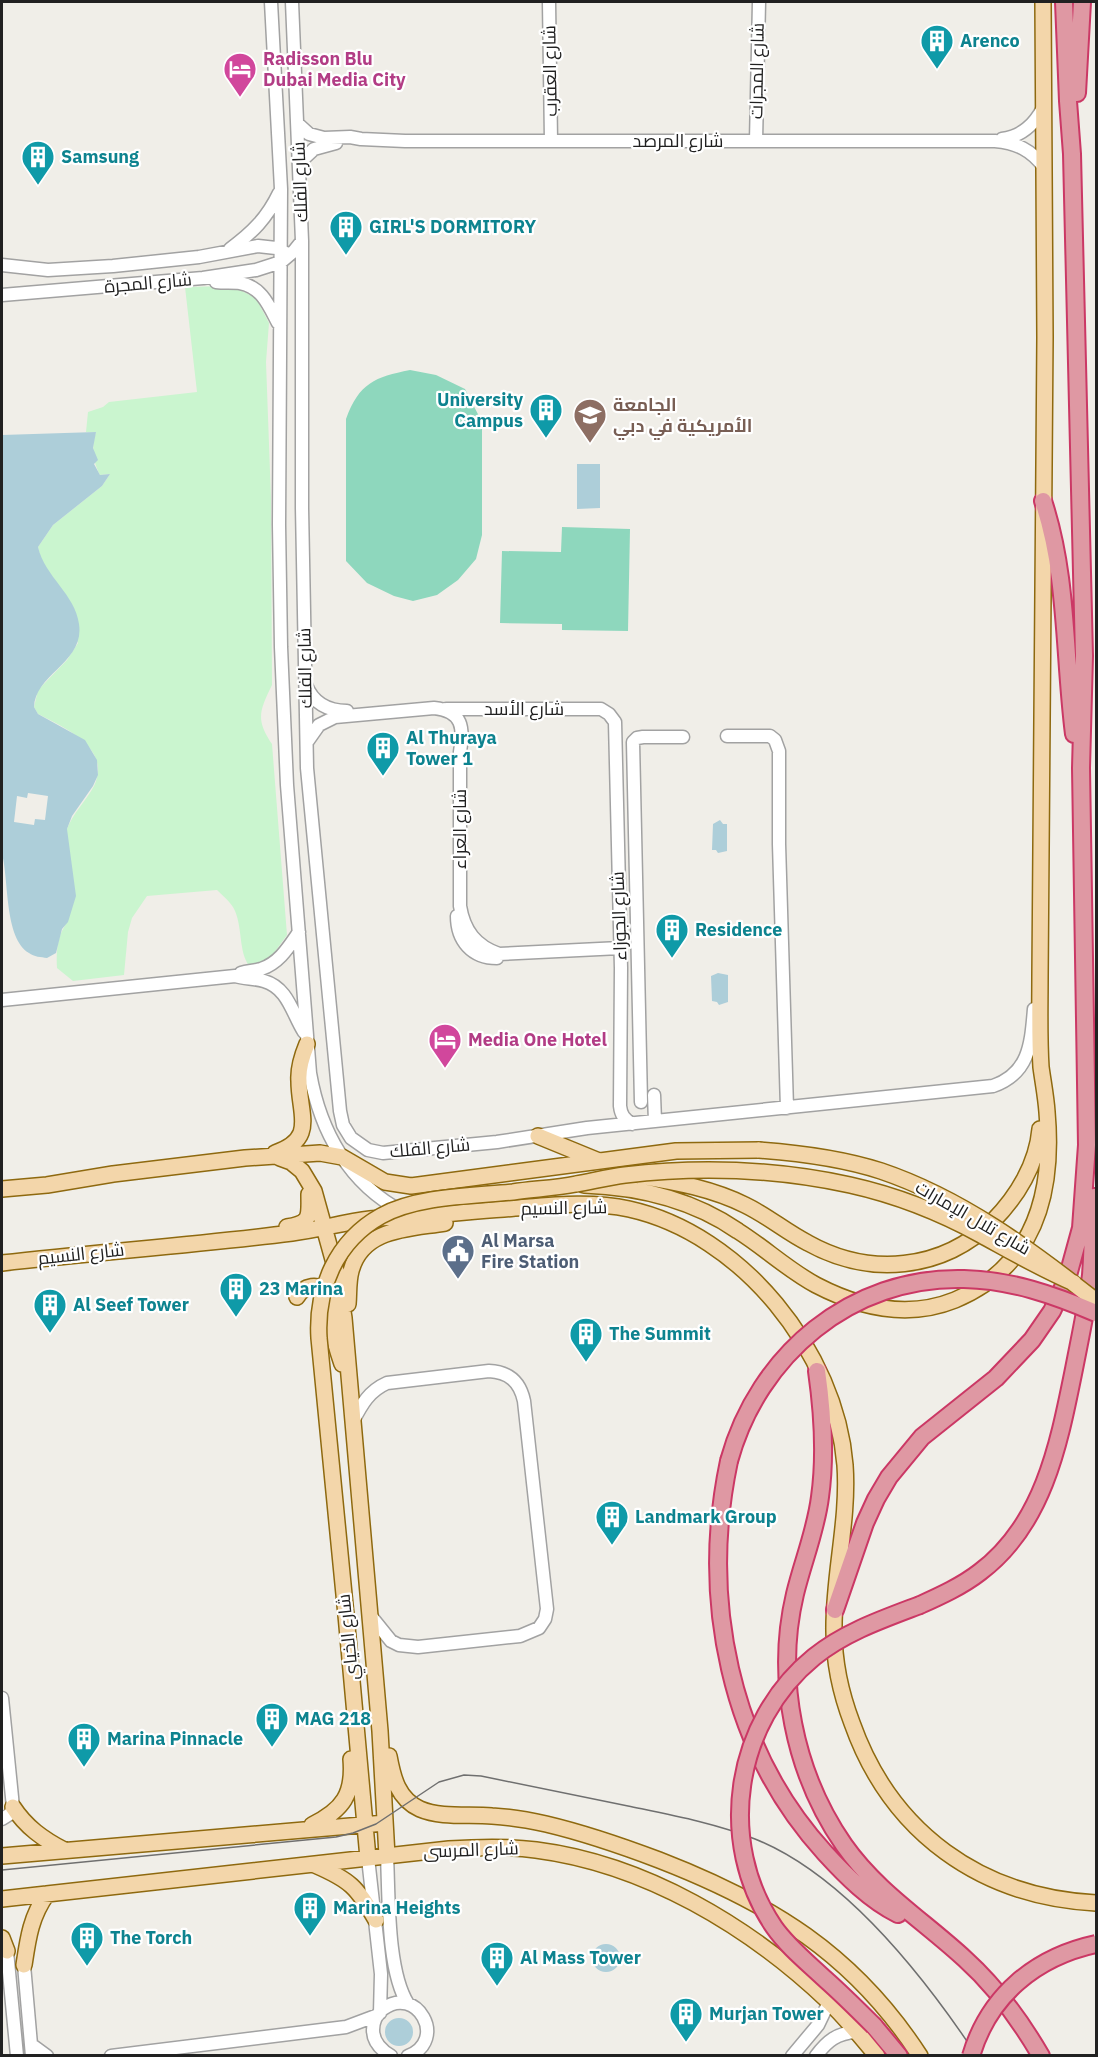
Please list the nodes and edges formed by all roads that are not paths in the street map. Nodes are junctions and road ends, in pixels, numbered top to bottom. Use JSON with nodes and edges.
{"nodes":[{"id":1,"x":271,"y":2,"type":"edge"},
{"id":2,"x":292,"y":2,"type":"edge"},
{"id":3,"x":549,"y":2,"type":"edge"},
{"id":4,"x":759,"y":2,"type":"edge"},
{"id":5,"x":1043,"y":2,"type":"edge"},
{"id":6,"x":1064,"y":2,"type":"edge"},
{"id":7,"x":1082,"y":2,"type":"edge"},
{"id":8,"x":1044,"y":106,"type":"junction"},
{"id":9,"x":298,"y":124,"type":"junction"},
{"id":10,"x":361,"y":139,"type":"junction"},
{"id":11,"x":551,"y":141,"type":"junction"},
{"id":12,"x":756,"y":141,"type":"junction"},
{"id":13,"x":995,"y":141,"type":"junction"},
{"id":14,"x":1072,"y":154,"type":"junction"},
{"id":15,"x":300,"y":162,"type":"junction"},
{"id":16,"x":1044,"y":168,"type":"junction"},
{"id":17,"x":281,"y":189,"type":"junction"},
{"id":18,"x":302,"y":241,"type":"junction"},
{"id":19,"x":224,"y":253,"type":"junction"},
{"id":20,"x":284,"y":256,"type":"junction"},
{"id":21,"x":2,"y":265,"type":"edge"},
{"id":22,"x":302,"y":270,"type":"junction"},
{"id":23,"x":203,"y":278,"type":"junction"},
{"id":24,"x":2,"y":296,"type":"edge"},
{"id":25,"x":279,"y":327,"type":"junction"},
{"id":26,"x":1043,"y":501,"type":"junction"},
{"id":27,"x":306,"y":683,"type":"junction"},
{"id":28,"x":446,"y":709,"type":"junction"},
{"id":29,"x":601,"y":709,"type":"joint"},
{"id":30,"x":414,"y":710,"type":"junction"},
{"id":31,"x":359,"y":713,"type":"junction"},
{"id":32,"x":727,"y":736,"type":"dead end"},
{"id":33,"x":683,"y":737,"type":"dead end"},
{"id":34,"x":307,"y":743,"type":"junction"},
{"id":35,"x":460,"y":752,"type":"junction"},
{"id":36,"x":1081,"y":768,"type":"junction"},
{"id":37,"x":620,"y":911,"type":"junction"},
{"id":38,"x":637,"y":920,"type":"junction"},
{"id":39,"x":298,"y":932,"type":"junction"},
{"id":40,"x":620,"y":932,"type":"junction"},
{"id":41,"x":620,"y":948,"type":"junction"},
{"id":42,"x":235,"y":976,"type":"junction"},
{"id":43,"x":1040,"y":976,"type":"junction"},
{"id":44,"x":2,"y":1000,"type":"edge"},
{"id":45,"x":307,"y":1040,"type":"junction"},
{"id":46,"x":1044,"y":1087,"type":"junction"},
{"id":47,"x":654,"y":1095,"type":"dead end"},
{"id":48,"x":641,"y":1102,"type":"dead end"},
{"id":49,"x":787,"y":1108,"type":"junction"},
{"id":50,"x":655,"y":1121,"type":"junction"},
{"id":51,"x":632,"y":1124,"type":"junction"},
{"id":52,"x":538,"y":1136,"type":"junction"},
{"id":53,"x":1087,"y":1145,"type":"junction"},
{"id":54,"x":759,"y":1150,"type":"joint"},
{"id":55,"x":271,"y":1157,"type":"junction"},
{"id":56,"x":342,"y":1157,"type":"junction"},
{"id":57,"x":599,"y":1161,"type":"junction"},
{"id":58,"x":563,"y":1167,"type":"junction"},
{"id":59,"x":311,"y":1183,"type":"junction"},
{"id":60,"x":575,"y":1185,"type":"junction"},
{"id":61,"x":2,"y":1189,"type":"edge"},
{"id":62,"x":475,"y":1211,"type":"junction"},
{"id":63,"x":412,"y":1217,"type":"junction"},
{"id":64,"x":325,"y":1227,"type":"junction"},
{"id":65,"x":247,"y":1238,"type":"junction"},
{"id":66,"x":2,"y":1263,"type":"edge"},
{"id":67,"x":1074,"y":1283,"type":"junction"},
{"id":68,"x":297,"y":1297,"type":"dead end"},
{"id":69,"x":1096,"y":1301,"type":"edge"},
{"id":70,"x":1096,"y":1313,"type":"edge"},
{"id":71,"x":344,"y":1318,"type":"junction"},
{"id":72,"x":818,"y":1371,"type":"junction"},
{"id":73,"x":350,"y":1384,"type":"junction"},
{"id":74,"x":353,"y":1421,"type":"junction"},
{"id":75,"x":835,"y":1610,"type":"junction"},
{"id":76,"x":370,"y":1615,"type":"junction"},
{"id":77,"x":354,"y":1697,"type":"junction"},
{"id":78,"x":2,"y":1698,"type":"edge"},
{"id":79,"x":380,"y":1731,"type":"junction"},
{"id":80,"x":13,"y":1807,"type":"junction"},
{"id":81,"x":2,"y":1819,"type":"edge"},
{"id":82,"x":385,"y":1823,"type":"junction"},
{"id":83,"x":366,"y":1824,"type":"junction"},
{"id":84,"x":307,"y":1828,"type":"junction"},
{"id":85,"x":64,"y":1850,"type":"junction"},
{"id":86,"x":2,"y":1856,"type":"edge"},
{"id":87,"x":387,"y":1856,"type":"junction"},
{"id":88,"x":368,"y":1858,"type":"junction"},
{"id":89,"x":312,"y":1864,"type":"junction"},
{"id":90,"x":47,"y":1893,"type":"junction"},
{"id":91,"x":2,"y":1899,"type":"edge"},
{"id":92,"x":1096,"y":1903,"type":"edge"},
{"id":93,"x":376,"y":1920,"type":"junction"},
{"id":94,"x":930,"y":1929,"type":"junction"},
{"id":95,"x":4,"y":1944,"type":"edge"},
{"id":96,"x":1096,"y":1944,"type":"edge"},
{"id":97,"x":24,"y":1965,"type":"joint"},
{"id":98,"x":829,"y":2002,"type":"junction"},
{"id":99,"x":408,"y":2004,"type":"junction"},
{"id":100,"x":379,"y":2014,"type":"junction"},
{"id":101,"x":346,"y":2027,"type":"junction"},
{"id":102,"x":856,"y":2032,"type":"junction"},
{"id":103,"x":375,"y":2038,"type":"junction"},
{"id":104,"x":32,"y":2050,"type":"edge"},
{"id":105,"x":17,"y":2055,"type":"edge"},
{"id":106,"x":47,"y":2055,"type":"edge"},
{"id":107,"x":111,"y":2055,"type":"edge"},
{"id":108,"x":392,"y":2055,"type":"edge"},
{"id":109,"x":408,"y":2055,"type":"edge"},
{"id":110,"x":792,"y":2055,"type":"edge"},
{"id":111,"x":816,"y":2055,"type":"edge"},
{"id":112,"x":877,"y":2055,"type":"edge"},
{"id":113,"x":899,"y":2055,"type":"edge"},
{"id":114,"x":920,"y":2055,"type":"edge"},
{"id":115,"x":971,"y":2055,"type":"edge"},
{"id":116,"x":1041,"y":2055,"type":"edge"}],
"edges":[{"from":1,"to":17,"type":"street","name":"شارع الفلك"},
{"from":2,"to":9,"type":"street","name":"شارع الفلك"},
{"from":3,"to":11,"type":"street","name":"شارع العقرب"},
{"from":4,"to":12,"type":"street","name":"شارع المجرات"},
{"from":5,"to":8,"type":"main road"},
{"from":6,"to":14,"type":"highway"},
{"from":7,"to":14,"type":"highway"},
{"from":8,"to":13,"type":"street","name":"شارع المرصد"},
{"from":8,"to":16,"type":"main road"},
{"from":9,"to":10,"type":"street","name":"شارع المرصد"},
{"from":9,"to":15,"type":"street","name":"شارع الفلك"},
{"from":10,"to":11,"type":"street","name":"شارع المرصد"},
{"from":10,"to":15,"type":"street","name":"شارع المرصد"},
{"from":11,"to":12,"type":"street","name":"شارع المرصد"},
{"from":12,"to":13,"type":"street","name":"شارع المرصد"},
{"from":13,"to":16,"type":"street","name":"شارع المرصد"},
{"from":14,"to":36,"type":"highway"},
{"from":15,"to":18,"type":"street","name":"شارع الفلك"},
{"from":16,"to":26,"type":"main road"},
{"from":17,"to":19,"type":"street"},
{"from":17,"to":20,"type":"street","name":"شارع الفلك"},
{"from":18,"to":20,"type":"street"},
{"from":18,"to":22,"type":"street","name":"شارع الفلك"},
{"from":19,"to":20,"type":"street","name":"شارع المجرة"},
{"from":19,"to":21,"type":"street","name":"شارع المجرة"},
{"from":20,"to":22,"type":"street"},
{"from":20,"to":23,"type":"street","name":"شارع المجرة"},
{"from":20,"to":25,"type":"street","name":"شارع الفلك"},
{"from":22,"to":27,"type":"street","name":"شارع الفلك"},
{"from":23,"to":24,"type":"street","name":"شارع المجرة"},
{"from":23,"to":25,"type":"street"},
{"from":25,"to":39,"type":"street","name":"شارع الفلك"},
{"from":26,"to":36,"type":"highway"},
{"from":26,"to":43,"type":"main road"},
{"from":27,"to":31,"type":"street"},
{"from":27,"to":34,"type":"street","name":"شارع الفلك"},
{"from":28,"to":29,"type":"street","name":"شارع الأسد"},
{"from":28,"to":30,"type":"street"},
{"from":28,"to":35,"type":"street","name":"شارع العراء"},
{"from":29,"to":37,"type":"street","name":"شارع الجوزاء"},
{"from":30,"to":31,"type":"street"},
{"from":30,"to":35,"type":"street","name":"شارع العراء"},
{"from":31,"to":34,"type":"street"},
{"from":32,"to":49,"type":"street"},
{"from":33,"to":38,"type":"street"},
{"from":34,"to":52,"type":"street","name":"شارع الفلك"},
{"from":35,"to":41,"type":"street","name":"شارع العراء"},
{"from":36,"to":53,"type":"highway"},
{"from":37,"to":38,"type":"street"},
{"from":37,"to":40,"type":"street","name":"شارع الجوزاء"},
{"from":38,"to":40,"type":"street"},
{"from":38,"to":48,"type":"street"},
{"from":39,"to":42,"type":"street"},
{"from":39,"to":45,"type":"street","name":"شارع الفلك"},
{"from":40,"to":41,"type":"street","name":"شارع الجوزاء"},
{"from":41,"to":51,"type":"street","name":"شارع الجوزاء"},
{"from":42,"to":44,"type":"street"},
{"from":42,"to":45,"type":"street"},
{"from":43,"to":46,"type":"main road"},
{"from":43,"to":49,"type":"street","name":"شارع الفلك"},
{"from":45,"to":55,"type":"main road"},
{"from":45,"to":56,"type":"street","name":"شارع الفلك"},
{"from":46,"to":58,"type":"main road"},
{"from":46,"to":60,"type":"main road"},
{"from":47,"to":50,"type":"street"},
{"from":49,"to":50,"type":"street","name":"شارع الفلك"},
{"from":50,"to":51,"type":"street","name":"شارع الفلك"},
{"from":51,"to":52,"type":"street","name":"شارع الفلك"},
{"from":52,"to":57,"type":"main road"},
{"from":53,"to":75,"type":"highway"},
{"from":53,"to":113,"type":"highway","bridge":true},
{"from":54,"to":57,"type":"main road","name":"شارع النسيم"},
{"from":54,"to":67,"type":"main road","name":"شارع تلال الإمارات","bridge":true},
{"from":55,"to":56,"type":"main road","name":"شارع النسيم"},
{"from":55,"to":59,"type":"main road","name":"شارع الخياي"},
{"from":55,"to":61,"type":"main road","name":"شارع النسيم"},
{"from":56,"to":58,"type":"main road","name":"شارع النسيم"},
{"from":56,"to":63,"type":"street","name":"شارع الفلك"},
{"from":57,"to":58,"type":"main road","name":"شارع النسيم"},
{"from":59,"to":64,"type":"main road","name":"شارع الخياي"},
{"from":59,"to":65,"type":"main road"},
{"from":60,"to":67,"type":"main road","bridge":true},
{"from":60,"to":77,"type":"main road","name":"شارع الخياي","bridge":true},
{"from":62,"to":63,"type":"main road","name":"شارع النسيم"},
{"from":62,"to":71,"type":"main road"},
{"from":62,"to":72,"type":"main road","name":"شارع النسيم"},
{"from":63,"to":64,"type":"main road","name":"شارع النسيم"},
{"from":64,"to":65,"type":"main road","name":"شارع النسيم"},
{"from":64,"to":71,"type":"main road","name":"شارع الخياي"},
{"from":65,"to":66,"type":"main road","name":"شارع النسيم"},
{"from":67,"to":69,"type":"main road","bridge":true},
{"from":68,"to":73,"type":"main road"},
{"from":70,"to":94,"type":"highway","bridge":true},
{"from":71,"to":73,"type":"main road","name":"شارع الخياي"},
{"from":72,"to":75,"type":"main road","name":"شارع النسيم"},
{"from":72,"to":94,"type":"highway"},
{"from":73,"to":74,"type":"main road","name":"شارع الخياي"},
{"from":74,"to":76,"type":"main road","name":"شارع الخياي"},
{"from":74,"to":76,"type":"street"},
{"from":75,"to":92,"type":"main road","name":"شارع النسيم"},
{"from":76,"to":79,"type":"main road","name":"شارع الخياي"},
{"from":77,"to":83,"type":"main road","name":"شارع الخياي"},
{"from":77,"to":84,"type":"main road"},
{"from":78,"to":80,"type":"street"},
{"from":79,"to":82,"type":"main road","name":"شارع الخياي"},
{"from":79,"to":114,"type":"main road"},
{"from":80,"to":81,"type":"street"},
{"from":80,"to":85,"type":"main road"},
{"from":82,"to":83,"type":"main road"},
{"from":82,"to":87,"type":"main road","name":"شارع الخياي"},
{"from":83,"to":84,"type":"main road"},
{"from":83,"to":88,"type":"main road","name":"شارع الخياي"},
{"from":84,"to":85,"type":"main road"},
{"from":85,"to":86,"type":"main road"},
{"from":87,"to":88,"type":"main road","name":"شارع المرسى"},
{"from":87,"to":98,"type":"main road","name":"شارع المرسى"},
{"from":87,"to":99,"type":"street","name":"شارع الخياي"},
{"from":88,"to":89,"type":"main road","name":"شارع المرسى"},
{"from":88,"to":93,"type":"street","name":"شارع الخياي"},
{"from":89,"to":90,"type":"main road","name":"شارع المرسى"},
{"from":89,"to":93,"type":"main road"},
{"from":90,"to":91,"type":"main road","name":"شارع المرسى"},
{"from":90,"to":97,"type":"main road"},
{"from":93,"to":100,"type":"street","name":"شارع الخياي"},
{"from":94,"to":116,"type":"highway"},
{"from":95,"to":105,"type":"street"},
{"from":96,"to":115,"type":"highway","bridge":true},
{"from":97,"to":104,"type":"street"},
{"from":98,"to":102,"type":"main road","name":"شارع المرسى"},
{"from":98,"to":110,"type":"street"},
{"from":99,"to":100,"type":"street"},
{"from":99,"to":109,"type":"street","name":"شارع الخياي"},
{"from":100,"to":101,"type":"street"},
{"from":100,"to":103,"type":"street","name":"شارع الخياي"},
{"from":101,"to":103,"type":"street"},
{"from":101,"to":107,"type":"street"},
{"from":102,"to":111,"type":"street"},
{"from":102,"to":112,"type":"main road","name":"شارع المرسى"},
{"from":103,"to":108,"type":"street"},
{"from":104,"to":106,"type":"street"}]}
